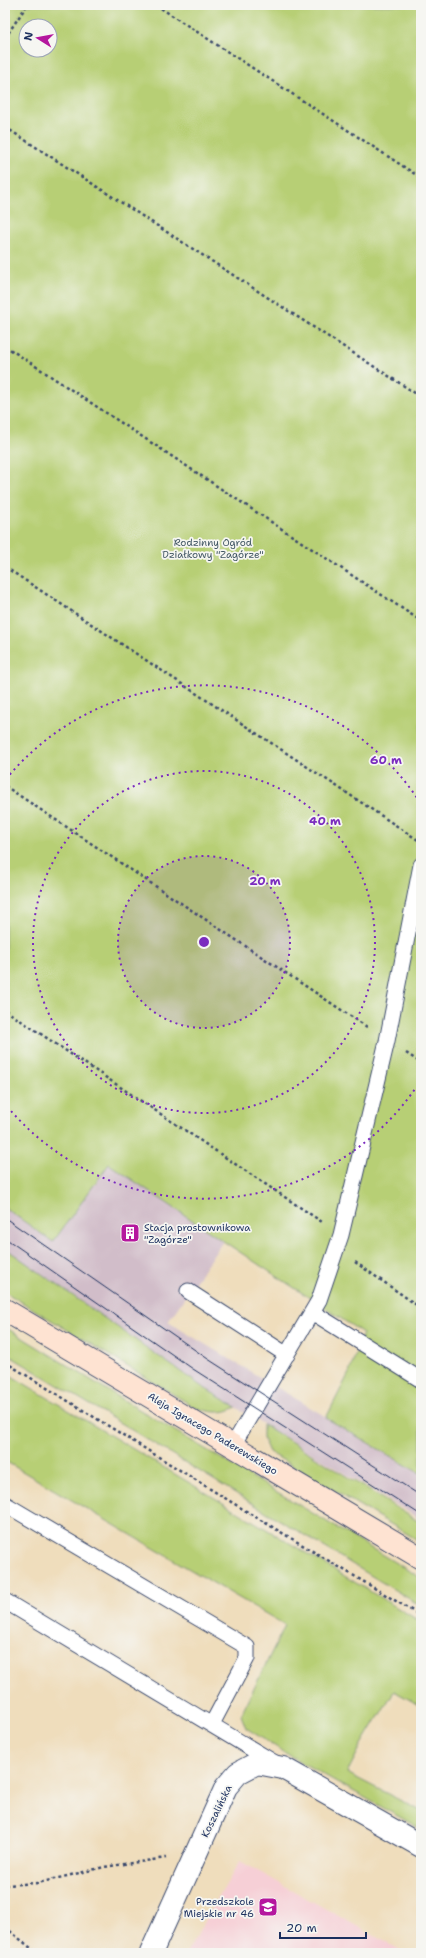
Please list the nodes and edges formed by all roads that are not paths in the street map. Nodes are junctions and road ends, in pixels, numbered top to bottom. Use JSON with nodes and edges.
{"nodes":[{"id":1,"x":421,"y":865,"type":"edge"},
{"id":2,"x":188,"y":1291,"type":"dead end"},
{"id":3,"x":5,"y":1310,"type":"edge"},
{"id":4,"x":312,"y":1312,"type":"junction"},
{"id":5,"x":287,"y":1356,"type":"junction"},
{"id":6,"x":421,"y":1380,"type":"edge"},
{"id":7,"x":233,"y":1445,"type":"junction"},
{"id":8,"x":5,"y":1504,"type":"edge"},
{"id":9,"x":421,"y":1558,"type":"edge"},
{"id":10,"x":5,"y":1601,"type":"edge"},
{"id":11,"x":212,"y":1724,"type":"junction"},
{"id":12,"x":283,"y":1768,"type":"junction"},
{"id":13,"x":421,"y":1846,"type":"edge"},
{"id":14,"x":151,"y":1953,"type":"edge"}],
"edges":[{"from":1,"to":4,"type":"lane"},
{"from":2,"to":5,"type":"lane"},
{"from":3,"to":7,"type":"street","name":"Aleja Ignacego Paderewskiego"},
{"from":4,"to":5,"type":"lane"},
{"from":4,"to":6,"type":"lane"},
{"from":5,"to":7,"type":"lane"},
{"from":7,"to":9,"type":"street","name":"Aleja Ignacego Paderewskiego"},
{"from":8,"to":11,"type":"lane"},
{"from":10,"to":11,"type":"lane"},
{"from":11,"to":12,"type":"lane"},
{"from":12,"to":13,"type":"street","name":"Koszalińska"},
{"from":12,"to":14,"type":"street","name":"Koszalińska"}]}
